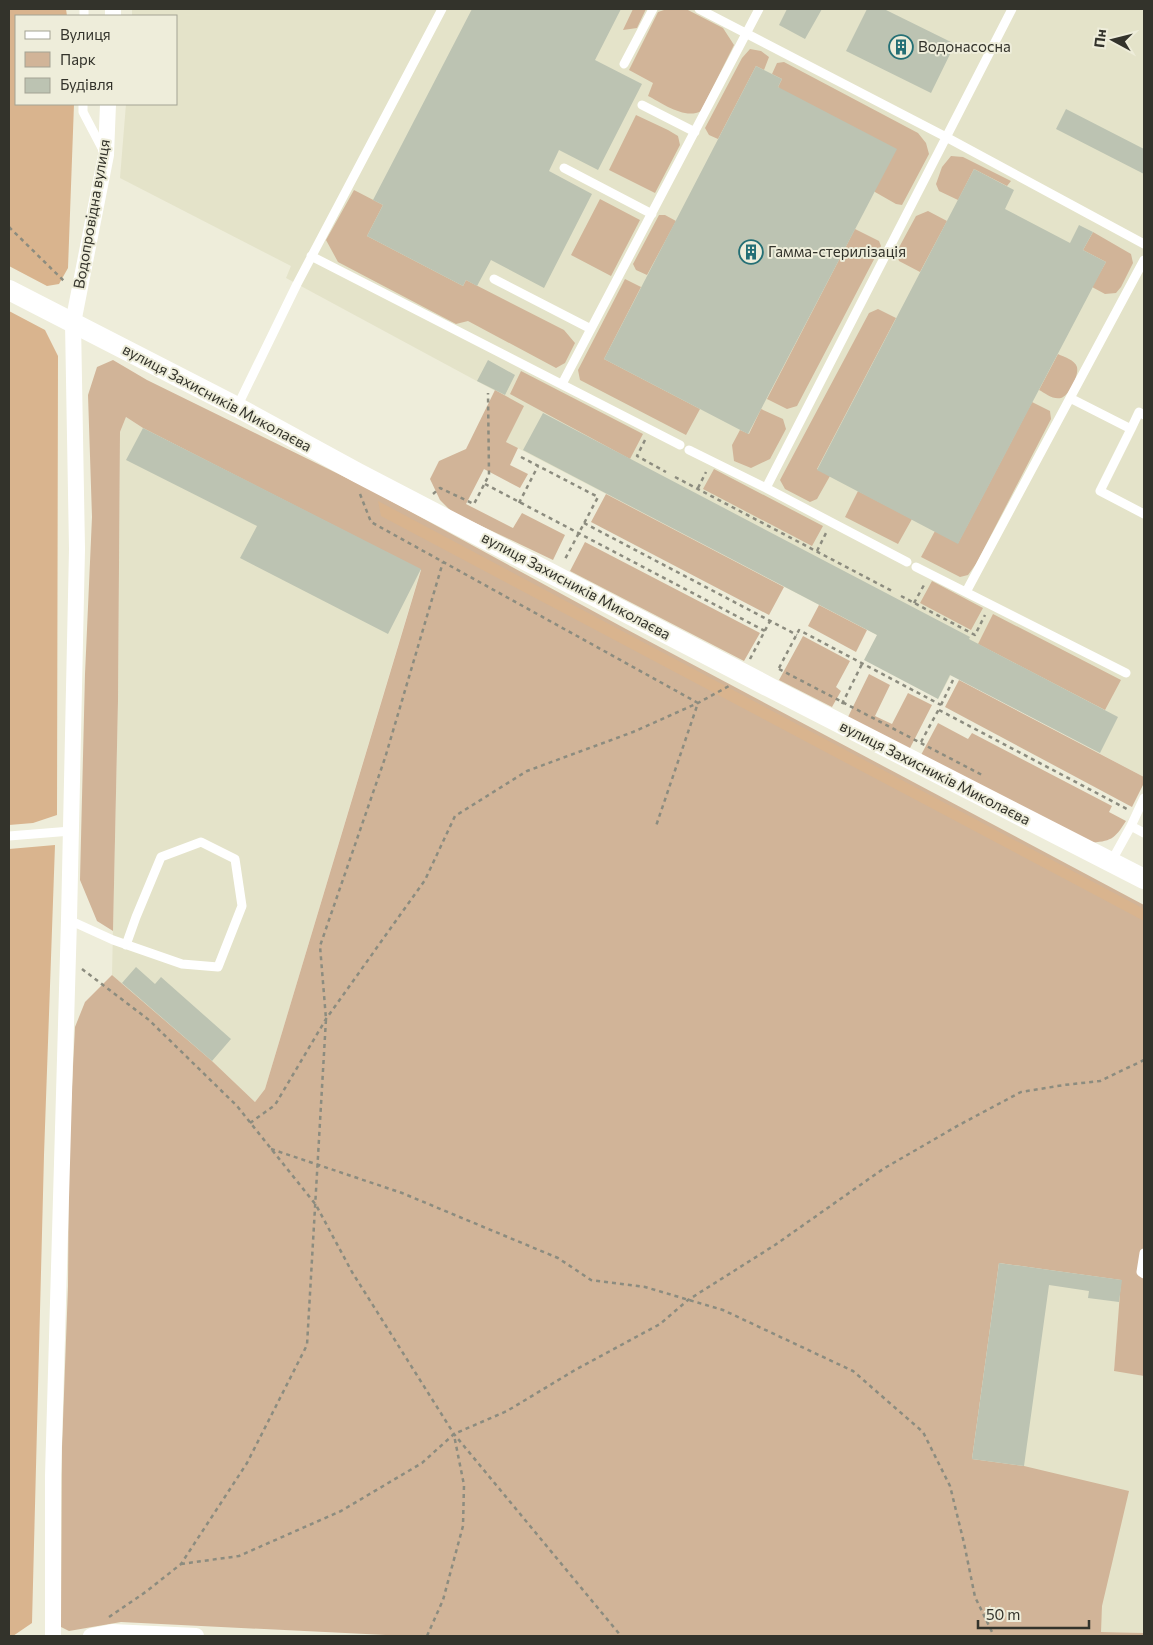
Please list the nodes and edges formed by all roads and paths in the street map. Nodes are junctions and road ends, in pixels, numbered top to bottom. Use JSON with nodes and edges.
{"nodes":[{"id":1,"x":442,"y":9,"type":"edge"},
{"id":2,"x":653,"y":9,"type":"edge"},
{"id":3,"x":699,"y":9,"type":"edge"},
{"id":4,"x":759,"y":9,"type":"edge"},
{"id":5,"x":1012,"y":9,"type":"edge"},
{"id":6,"x":746,"y":34,"type":"junction"},
{"id":7,"x":624,"y":64,"type":"dead end"},
{"id":8,"x":83,"y":105,"type":"edge"},
{"id":9,"x":108,"y":105,"type":"edge"},
{"id":10,"x":642,"y":105,"type":"dead end"},
{"id":11,"x":695,"y":132,"type":"junction"},
{"id":12,"x":946,"y":137,"type":"junction"},
{"id":13,"x":106,"y":155,"type":"junction"},
{"id":14,"x":564,"y":168,"type":"dead end"},
{"id":15,"x":652,"y":214,"type":"junction"},
{"id":16,"x":9,"y":227,"type":"edge"},
{"id":17,"x":1144,"y":244,"type":"edge"},
{"id":18,"x":311,"y":256,"type":"junction"},
{"id":19,"x":1144,"y":260,"type":"edge"},
{"id":20,"x":494,"y":279,"type":"dead end"},
{"id":21,"x":9,"y":290,"type":"edge"},
{"id":22,"x":78,"y":294,"type":"junction"},
{"id":23,"x":73,"y":324,"type":"junction"},
{"id":24,"x":592,"y":329,"type":"junction"},
{"id":25,"x":562,"y":384,"type":"junction"},
{"id":26,"x":488,"y":392,"type":"dead end"},
{"id":27,"x":1070,"y":398,"type":"junction"},
{"id":28,"x":237,"y":407,"type":"junction"},
{"id":29,"x":1144,"y":415,"type":"edge"},
{"id":30,"x":1131,"y":429,"type":"junction"},
{"id":31,"x":650,"y":430,"type":"junction"},
{"id":32,"x":522,"y":457,"type":"dead end"},
{"id":33,"x":712,"y":461,"type":"junction"},
{"id":34,"x":538,"y":466,"type":"junction"},
{"id":35,"x":666,"y":472,"type":"dead end"},
{"id":36,"x":358,"y":473,"type":"junction"},
{"id":37,"x":675,"y":476,"type":"dead end"},
{"id":38,"x":485,"y":484,"type":"junction"},
{"id":39,"x":698,"y":488,"type":"junction"},
{"id":40,"x":766,"y":488,"type":"junction"},
{"id":41,"x":519,"y":502,"type":"junction"},
{"id":42,"x":420,"y":505,"type":"junction"},
{"id":43,"x":1144,"y":514,"type":"edge"},
{"id":44,"x":584,"y":523,"type":"junction"},
{"id":45,"x":831,"y":523,"type":"junction"},
{"id":46,"x":578,"y":533,"type":"junction"},
{"id":47,"x":817,"y":551,"type":"junction"},
{"id":48,"x":443,"y":562,"type":"junction"},
{"id":49,"x":907,"y":562,"type":"dead end"},
{"id":50,"x":916,"y":567,"type":"dead end"},
{"id":51,"x":930,"y":574,"type":"junction"},
{"id":52,"x":556,"y":576,"type":"junction"},
{"id":53,"x":892,"y":590,"type":"dead end"},
{"id":54,"x":966,"y":592,"type":"junction"},
{"id":55,"x":901,"y":596,"type":"dead end"},
{"id":56,"x":914,"y":603,"type":"junction"},
{"id":57,"x":991,"y":605,"type":"junction"},
{"id":58,"x":770,"y":621,"type":"junction"},
{"id":59,"x":765,"y":631,"type":"junction"},
{"id":60,"x":797,"y":635,"type":"junction"},
{"id":61,"x":862,"y":664,"type":"junction"},
{"id":62,"x":779,"y":669,"type":"junction"},
{"id":63,"x":1126,"y":672,"type":"dead end"},
{"id":64,"x":745,"y":675,"type":"junction"},
{"id":65,"x":954,"y":680,"type":"dead end"},
{"id":66,"x":769,"y":688,"type":"junction"},
{"id":67,"x":843,"y":702,"type":"junction"},
{"id":68,"x":698,"y":703,"type":"junction"},
{"id":69,"x":941,"y":705,"type":"junction"},
{"id":70,"x":939,"y":710,"type":"junction"},
{"id":71,"x":834,"y":721,"type":"junction"},
{"id":72,"x":921,"y":743,"type":"junction"},
{"id":73,"x":911,"y":761,"type":"junction"},
{"id":74,"x":991,"y":780,"type":"dead end"},
{"id":75,"x":1144,"y":798,"type":"edge"},
{"id":76,"x":1137,"y":814,"type":"junction"},
{"id":77,"x":656,"y":826,"type":"dead end"},
{"id":78,"x":1131,"y":826,"type":"junction"},
{"id":79,"x":71,"y":830,"type":"junction"},
{"id":80,"x":1144,"y":833,"type":"edge"},
{"id":81,"x":9,"y":836,"type":"edge"},
{"id":82,"x":1111,"y":862,"type":"junction"},
{"id":83,"x":1144,"y":879,"type":"edge"},
{"id":84,"x":69,"y":920,"type":"junction"},
{"id":85,"x":126,"y":945,"type":"junction"},
{"id":86,"x":68,"y":959,"type":"junction"},
{"id":87,"x":326,"y":1019,"type":"junction"},
{"id":88,"x":1144,"y":1060,"type":"edge"},
{"id":89,"x":250,"y":1122,"type":"junction"},
{"id":90,"x":271,"y":1149,"type":"junction"},
{"id":91,"x":318,"y":1164,"type":"junction"},
{"id":92,"x":316,"y":1205,"type":"junction"},
{"id":93,"x":1144,"y":1253,"type":"edge"},
{"id":94,"x":1144,"y":1274,"type":"edge"},
{"id":95,"x":688,"y":1300,"type":"junction"},
{"id":96,"x":454,"y":1434,"type":"junction"},
{"id":97,"x":181,"y":1564,"type":"junction"},
{"id":98,"x":53,"y":1636,"type":"edge"},
{"id":99,"x":91,"y":1636,"type":"edge"},
{"id":100,"x":187,"y":1636,"type":"edge"},
{"id":101,"x":427,"y":1636,"type":"edge"},
{"id":102,"x":621,"y":1636,"type":"edge"},
{"id":103,"x":994,"y":1636,"type":"edge"}],
"edges":[{"from":1,"to":18,"type":"lane"},
{"from":2,"to":7,"type":"lane"},
{"from":3,"to":6,"type":"lane"},
{"from":4,"to":6,"type":"lane"},
{"from":5,"to":12,"type":"lane"},
{"from":6,"to":11,"type":"lane"},
{"from":6,"to":12,"type":"lane"},
{"from":8,"to":13,"type":"lane"},
{"from":9,"to":13,"type":"street","name":"Водопровідна вулиця"},
{"from":10,"to":11,"type":"lane"},
{"from":11,"to":15,"type":"lane"},
{"from":12,"to":17,"type":"lane"},
{"from":12,"to":40,"type":"lane"},
{"from":13,"to":22,"type":"street","name":"Водопровідна вулиця"},
{"from":14,"to":15,"type":"lane"},
{"from":15,"to":24,"type":"lane"},
{"from":16,"to":22,"type":"path"},
{"from":18,"to":25,"type":"lane"},
{"from":18,"to":28,"type":"lane"},
{"from":19,"to":27,"type":"lane"},
{"from":20,"to":24,"type":"lane"},
{"from":21,"to":23,"type":"street","name":"вулиця Захисників Миколаєва"},
{"from":22,"to":23,"type":"street","name":"Водопровідна вулиця"},
{"from":23,"to":28,"type":"street","name":"вулиця Захисників Миколаєва"},
{"from":23,"to":79,"type":"street","name":"Водопровідна вулиця"},
{"from":24,"to":25,"type":"lane"},
{"from":25,"to":31,"type":"lane"},
{"from":26,"to":38,"type":"path"},
{"from":27,"to":30,"type":"lane"},
{"from":27,"to":54,"type":"lane"},
{"from":28,"to":36,"type":"street","name":"вулиця Захисників Миколаєва"},
{"from":29,"to":30,"type":"lane"},
{"from":30,"to":43,"type":"lane"},
{"from":31,"to":33,"type":"lane"},
{"from":31,"to":35,"type":"path"},
{"from":32,"to":34,"type":"path"},
{"from":33,"to":39,"type":"path"},
{"from":33,"to":40,"type":"lane"},
{"from":34,"to":41,"type":"path"},
{"from":34,"to":44,"type":"path"},
{"from":36,"to":42,"type":"street","name":"вулиця Захисників Миколаєва"},
{"from":36,"to":48,"type":"path"},
{"from":37,"to":39,"type":"path"},
{"from":38,"to":41,"type":"path"},
{"from":38,"to":42,"type":"path"},
{"from":39,"to":47,"type":"path"},
{"from":40,"to":45,"type":"lane"},
{"from":41,"to":46,"type":"path"},
{"from":42,"to":52,"type":"street","name":"вулиця Захисників Миколаєва"},
{"from":44,"to":46,"type":"path"},
{"from":44,"to":58,"type":"path"},
{"from":45,"to":47,"type":"path"},
{"from":45,"to":49,"type":"lane"},
{"from":46,"to":52,"type":"path"},
{"from":46,"to":59,"type":"path"},
{"from":47,"to":53,"type":"path"},
{"from":48,"to":68,"type":"path"},
{"from":48,"to":87,"type":"path"},
{"from":50,"to":51,"type":"lane"},
{"from":51,"to":54,"type":"lane"},
{"from":51,"to":56,"type":"path"},
{"from":52,"to":64,"type":"street","name":"вулиця Захисників Миколаєва"},
{"from":54,"to":57,"type":"lane"},
{"from":55,"to":56,"type":"path"},
{"from":56,"to":57,"type":"path"},
{"from":57,"to":63,"type":"lane"},
{"from":58,"to":59,"type":"path"},
{"from":58,"to":60,"type":"path"},
{"from":59,"to":64,"type":"path"},
{"from":60,"to":61,"type":"path"},
{"from":60,"to":62,"type":"path"},
{"from":61,"to":67,"type":"path"},
{"from":61,"to":69,"type":"path"},
{"from":62,"to":66,"type":"path"},
{"from":62,"to":67,"type":"path"},
{"from":64,"to":66,"type":"street","name":"вулиця Захисників Миколаєва"},
{"from":64,"to":68,"type":"path"},
{"from":65,"to":69,"type":"path"},
{"from":66,"to":71,"type":"street","name":"вулиця Захисників Миколаєва"},
{"from":67,"to":71,"type":"path"},
{"from":67,"to":72,"type":"path"},
{"from":68,"to":77,"type":"path"},
{"from":68,"to":87,"type":"path"},
{"from":69,"to":70,"type":"path"},
{"from":70,"to":72,"type":"path"},
{"from":70,"to":76,"type":"path"},
{"from":71,"to":73,"type":"street","name":"вулиця Захисників Миколаєва"},
{"from":72,"to":73,"type":"path"},
{"from":72,"to":74,"type":"path"},
{"from":73,"to":82,"type":"street","name":"вулиця Захисників Миколаєва"},
{"from":75,"to":76,"type":"lane"},
{"from":76,"to":78,"type":"lane"},
{"from":78,"to":80,"type":"lane"},
{"from":78,"to":82,"type":"lane"},
{"from":79,"to":81,"type":"lane"},
{"from":79,"to":84,"type":"street","name":"Водопровідна вулиця"},
{"from":82,"to":83,"type":"street","name":"вулиця Захисників Миколаєва"},
{"from":84,"to":85,"type":"lane"},
{"from":84,"to":86,"type":"street","name":"Водопровідна вулиця"},
{"from":85,"to":85,"type":"lane"},
{"from":86,"to":89,"type":"path"},
{"from":86,"to":98,"type":"street","name":"Водопровідна вулиця"},
{"from":87,"to":89,"type":"path"},
{"from":87,"to":91,"type":"path"},
{"from":88,"to":95,"type":"path"},
{"from":89,"to":90,"type":"path"},
{"from":90,"to":91,"type":"path"},
{"from":90,"to":92,"type":"path"},
{"from":91,"to":92,"type":"path"},
{"from":91,"to":95,"type":"path"},
{"from":92,"to":96,"type":"path"},
{"from":92,"to":97,"type":"path"},
{"from":93,"to":94,"type":"lane"},
{"from":95,"to":96,"type":"path"},
{"from":95,"to":103,"type":"path"},
{"from":96,"to":97,"type":"path"},
{"from":96,"to":101,"type":"path"},
{"from":96,"to":102,"type":"path"},
{"from":97,"to":99,"type":"path"},
{"from":99,"to":100,"type":"street"}]}
